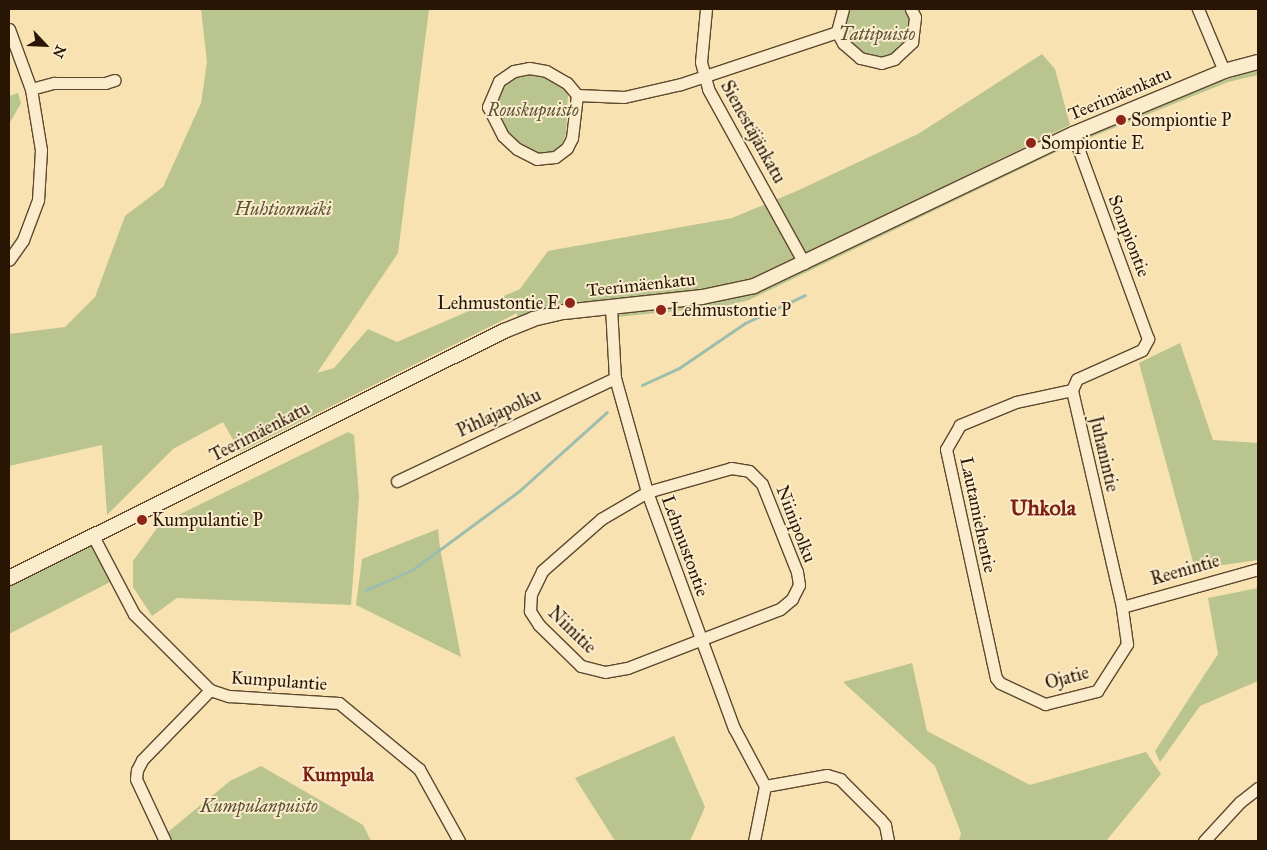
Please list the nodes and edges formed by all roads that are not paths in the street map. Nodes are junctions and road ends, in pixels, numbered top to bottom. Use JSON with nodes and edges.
{"nodes":[{"id":1,"x":706,"y":9,"type":"edge"},
{"id":2,"x":843,"y":9,"type":"edge"},
{"id":3,"x":911,"y":9,"type":"edge"},
{"id":4,"x":1198,"y":9,"type":"edge"},
{"id":5,"x":9,"y":29,"type":"edge"},
{"id":6,"x":837,"y":32,"type":"junction"},
{"id":7,"x":1258,"y":62,"type":"edge"},
{"id":8,"x":1224,"y":71,"type":"junction"},
{"id":9,"x":704,"y":76,"type":"junction"},
{"id":10,"x":115,"y":80,"type":"dead end"},
{"id":11,"x":31,"y":89,"type":"junction"},
{"id":12,"x":577,"y":94,"type":"junction"},
{"id":13,"x":1073,"y":134,"type":"junction"},
{"id":14,"x":9,"y":260,"type":"edge"},
{"id":15,"x":804,"y":263,"type":"junction"},
{"id":16,"x":611,"y":307,"type":"junction"},
{"id":17,"x":615,"y":378,"type":"junction"},
{"id":18,"x":1072,"y":390,"type":"junction"},
{"id":19,"x":397,"y":481,"type":"dead end"},
{"id":20,"x":647,"y":492,"type":"junction"},
{"id":21,"x":93,"y":536,"type":"junction"},
{"id":22,"x":1258,"y":569,"type":"edge"},
{"id":23,"x":9,"y":578,"type":"edge"},
{"id":24,"x":1122,"y":607,"type":"junction"},
{"id":25,"x":702,"y":641,"type":"junction"},
{"id":26,"x":987,"y":644,"type":"joint"},
{"id":27,"x":210,"y":690,"type":"junction"},
{"id":28,"x":765,"y":786,"type":"junction"},
{"id":29,"x":1258,"y":788,"type":"edge"},
{"id":30,"x":165,"y":841,"type":"edge"},
{"id":31,"x":459,"y":841,"type":"edge"},
{"id":32,"x":754,"y":841,"type":"edge"},
{"id":33,"x":888,"y":841,"type":"edge"},
{"id":34,"x":1204,"y":841,"type":"edge"}],
"edges":[{"from":1,"to":9,"type":"street","name":"Sienestäjänkatu"},
{"from":2,"to":6,"type":"street"},
{"from":3,"to":6,"type":"street"},
{"from":4,"to":8,"type":"street"},
{"from":5,"to":11,"type":"street"},
{"from":6,"to":9,"type":"street"},
{"from":7,"to":8,"type":"street","name":"Teerimäenkatu"},
{"from":8,"to":13,"type":"street","name":"Teerimäenkatu"},
{"from":9,"to":12,"type":"street"},
{"from":9,"to":15,"type":"street","name":"Sienestäjänkatu"},
{"from":10,"to":11,"type":"street"},
{"from":11,"to":14,"type":"street"},
{"from":12,"to":12,"type":"street"},
{"from":13,"to":15,"type":"street","name":"Teerimäenkatu"},
{"from":13,"to":18,"type":"street","name":"Sompiontie"},
{"from":15,"to":16,"type":"street","name":"Teerimäenkatu"},
{"from":16,"to":17,"type":"street","name":"Lehmustontie"},
{"from":16,"to":21,"type":"street","name":"Teerimäenkatu"},
{"from":17,"to":19,"type":"street","name":"Pihlajapolku"},
{"from":17,"to":20,"type":"street","name":"Lehmustontie"},
{"from":18,"to":24,"type":"street","name":"Juhanintie"},
{"from":18,"to":26,"type":"street","name":"Lautamiehentie"},
{"from":20,"to":25,"type":"street","name":"Lehmustontie"},
{"from":20,"to":25,"type":"street","name":"Niinipolku"},
{"from":20,"to":25,"type":"street","name":"Niinitie"},
{"from":21,"to":23,"type":"street","name":"Teerimäenkatu"},
{"from":21,"to":27,"type":"street","name":"Kumpulantie"},
{"from":22,"to":24,"type":"street","name":"Reenintie"},
{"from":24,"to":26,"type":"street","name":"Ojatie"},
{"from":25,"to":28,"type":"street","name":"Lehmustontie"},
{"from":27,"to":30,"type":"street","name":"Kumpulantie"},
{"from":27,"to":31,"type":"street","name":"Kumpulantie"},
{"from":28,"to":32,"type":"street"},
{"from":28,"to":33,"type":"street"},
{"from":29,"to":34,"type":"street"}]}
